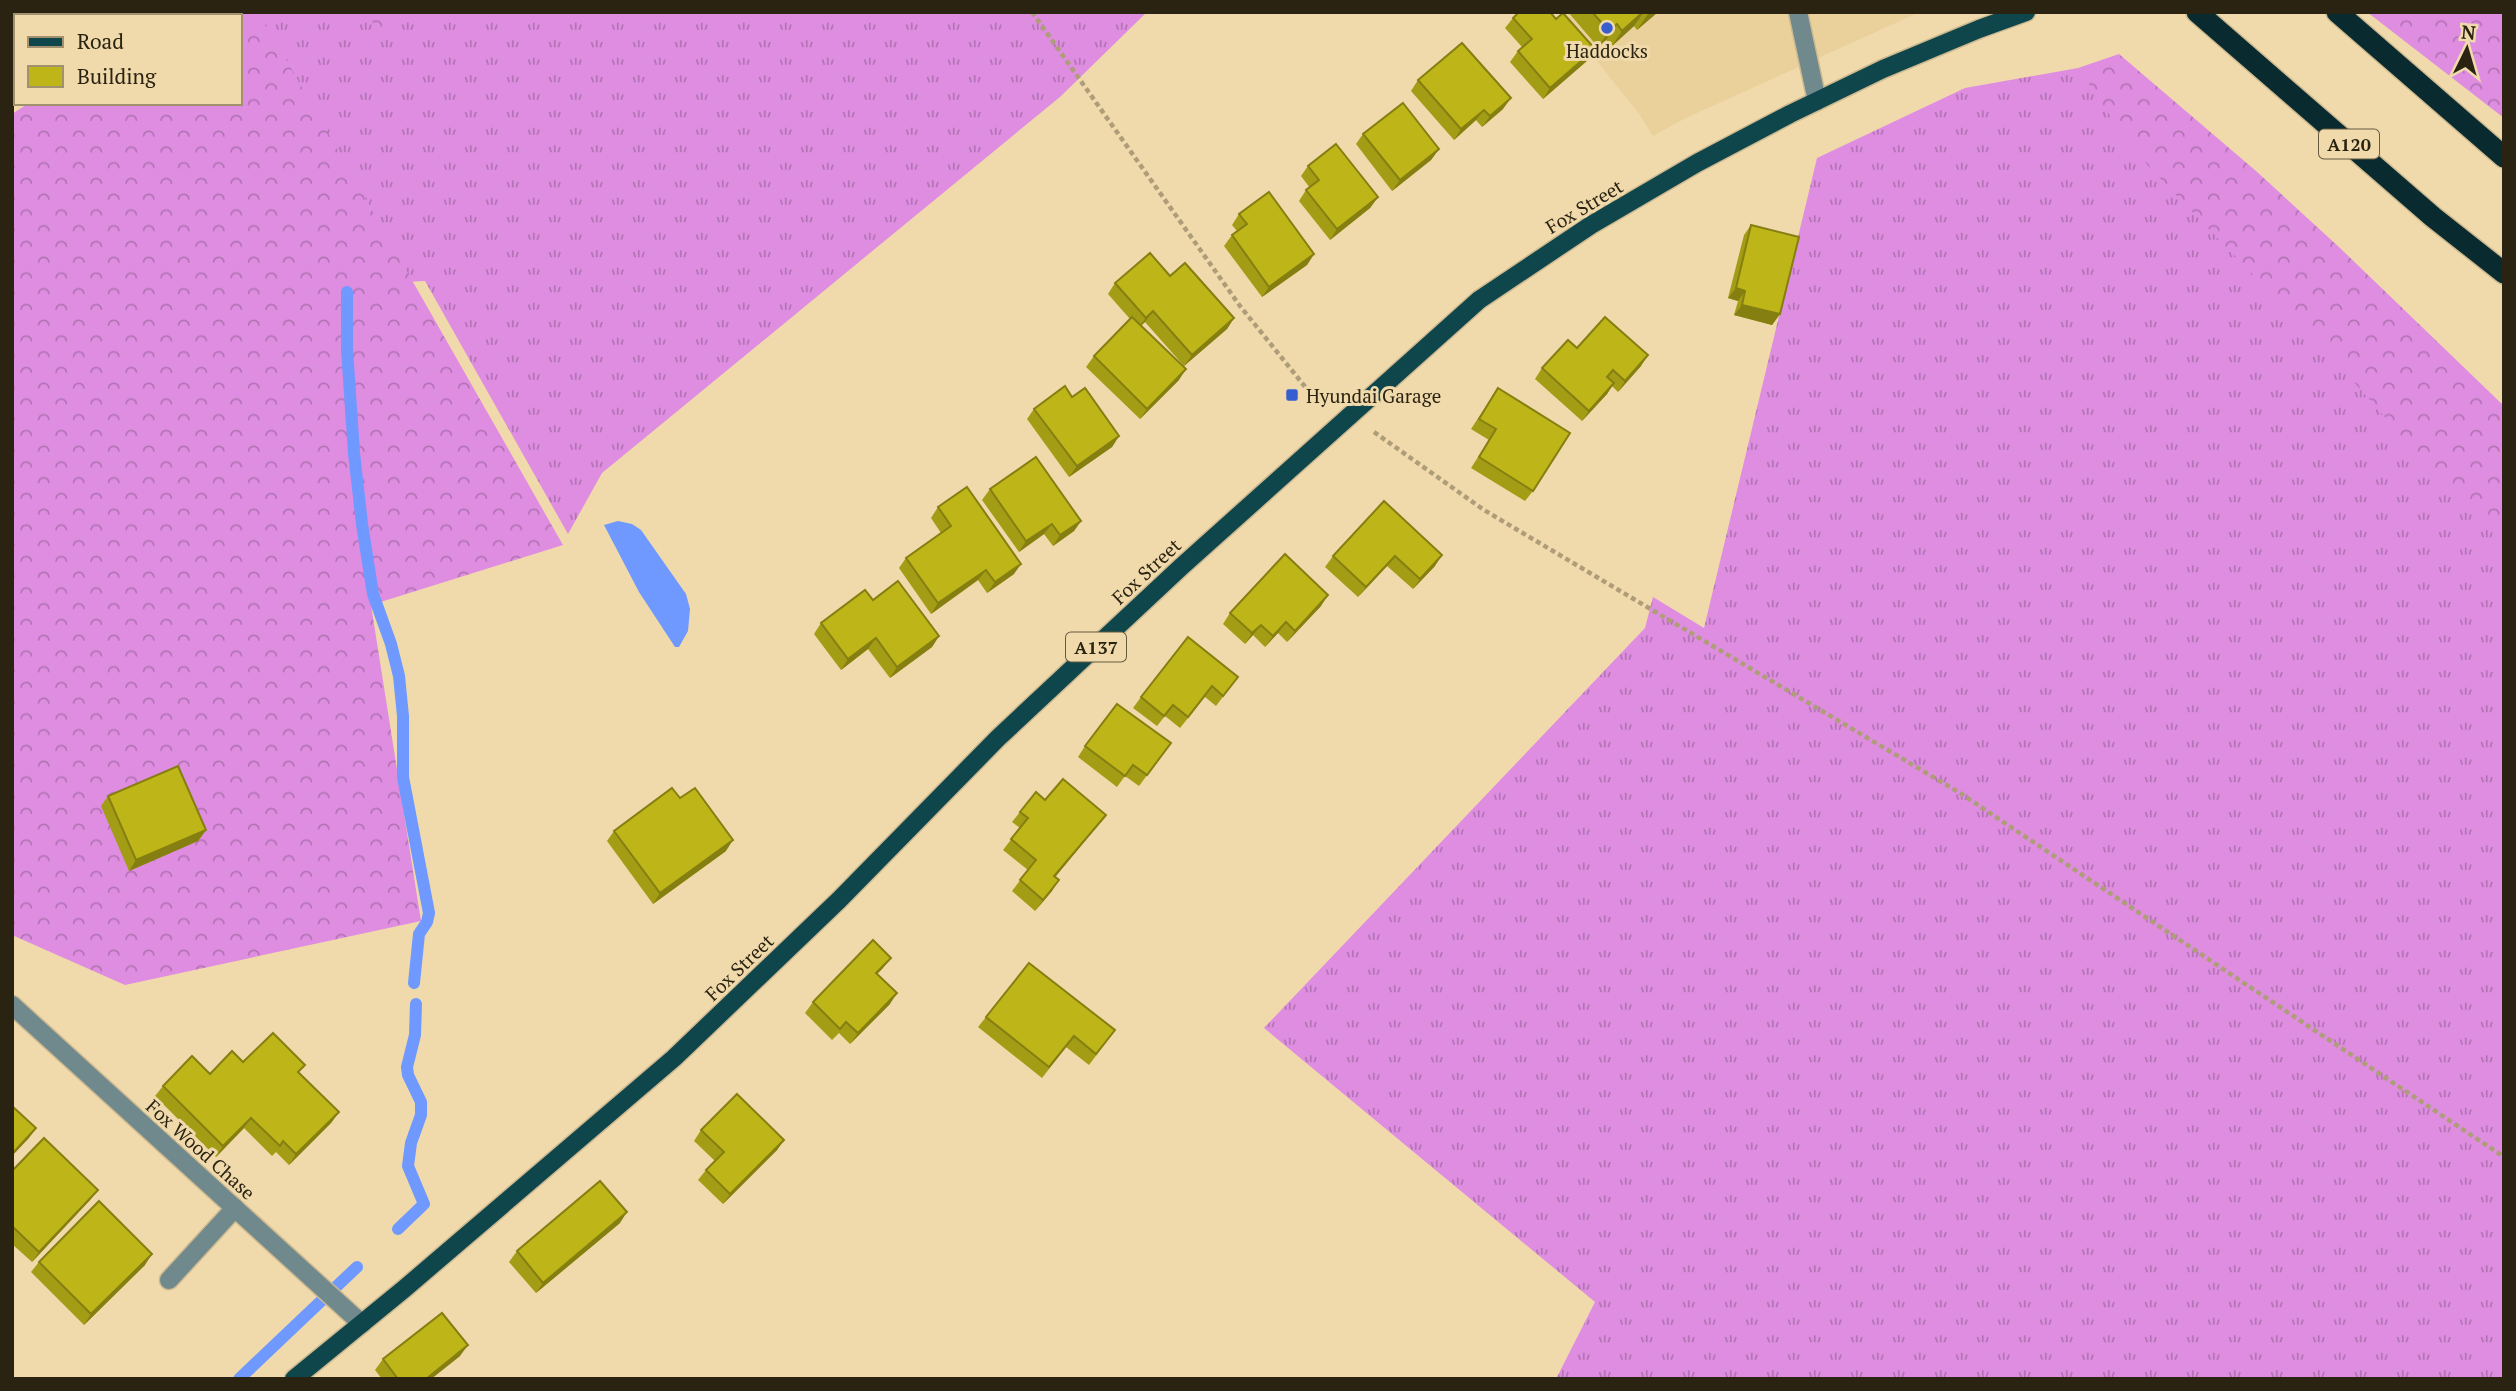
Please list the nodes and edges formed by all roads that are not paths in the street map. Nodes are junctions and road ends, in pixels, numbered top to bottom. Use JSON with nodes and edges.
{"nodes":[{"id":1,"x":1798,"y":12,"type":"edge"},
{"id":2,"x":2026,"y":12,"type":"edge"},
{"id":3,"x":2197,"y":12,"type":"edge"},
{"id":4,"x":2337,"y":12,"type":"edge"},
{"id":5,"x":1817,"y":101,"type":"junction"},
{"id":6,"x":2504,"y":158,"type":"edge"},
{"id":7,"x":2504,"y":273,"type":"edge"},
{"id":8,"x":12,"y":1005,"type":"edge"},
{"id":9,"x":235,"y":1208,"type":"junction"},
{"id":10,"x":169,"y":1280,"type":"dead end"},
{"id":11,"x":362,"y":1324,"type":"junction"},
{"id":12,"x":294,"y":1379,"type":"edge"}],
"edges":[{"from":1,"to":5,"type":"street"},
{"from":2,"to":5,"type":"main road","name":"Fox Street","number":"A137"},
{"from":3,"to":7,"type":"highway","number":"A120"},
{"from":4,"to":6,"type":"highway"},
{"from":5,"to":11,"type":"main road","name":"Fox Street","number":"A137"},
{"from":8,"to":9,"type":"street","name":"Fox Wood Chase"},
{"from":9,"to":10,"type":"street"},
{"from":9,"to":11,"type":"street","name":"Fox Wood Chase"},
{"from":11,"to":12,"type":"main road","name":"Fox Street","number":"A137"}]}
